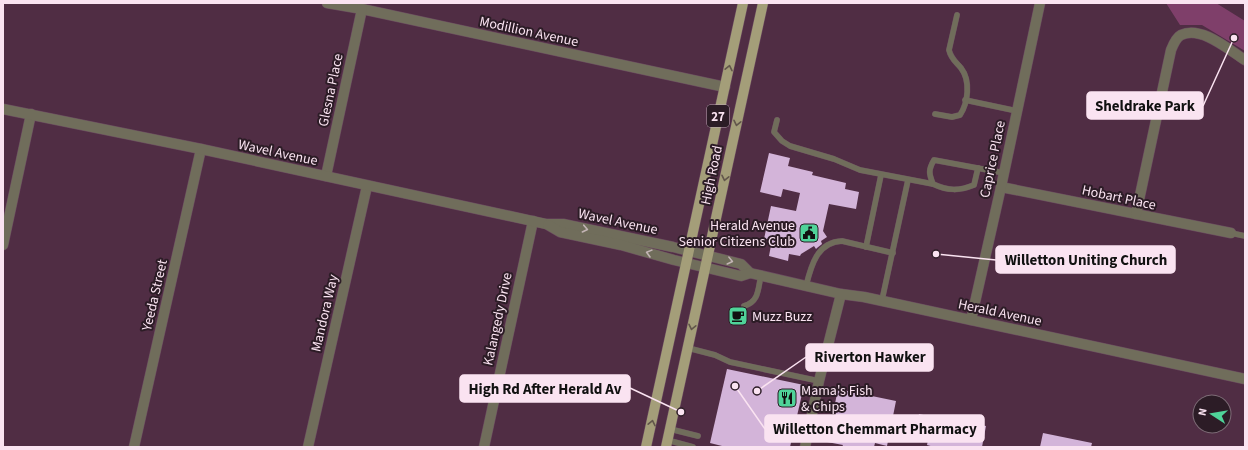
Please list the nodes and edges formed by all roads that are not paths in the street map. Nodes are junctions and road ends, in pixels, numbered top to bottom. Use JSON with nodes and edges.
{"nodes":[{"id":1,"x":327,"y":3,"type":"edge"},
{"id":2,"x":743,"y":3,"type":"edge"},
{"id":3,"x":763,"y":3,"type":"edge"},
{"id":4,"x":1040,"y":3,"type":"edge"},
{"id":5,"x":362,"y":9,"type":"junction"},
{"id":6,"x":957,"y":15,"type":"dead end"},
{"id":7,"x":1245,"y":60,"type":"edge"},
{"id":8,"x":724,"y":87,"type":"junction"},
{"id":9,"x":965,"y":100,"type":"junction"},
{"id":10,"x":3,"y":108,"type":"edge"},
{"id":11,"x":1017,"y":111,"type":"junction"},
{"id":12,"x":31,"y":114,"type":"junction"},
{"id":13,"x":936,"y":114,"type":"dead end"},
{"id":14,"x":777,"y":120,"type":"dead end"},
{"id":15,"x":201,"y":149,"type":"junction"},
{"id":16,"x":978,"y":168,"type":"junction"},
{"id":17,"x":1004,"y":174,"type":"junction"},
{"id":18,"x":881,"y":175,"type":"junction"},
{"id":19,"x":326,"y":176,"type":"junction"},
{"id":20,"x":908,"y":180,"type":"junction"},
{"id":21,"x":933,"y":184,"type":"junction"},
{"id":22,"x":367,"y":186,"type":"junction"},
{"id":23,"x":1001,"y":187,"type":"junction"},
{"id":24,"x":1136,"y":214,"type":"junction"},
{"id":25,"x":533,"y":221,"type":"junction"},
{"id":26,"x":546,"y":224,"type":"junction"},
{"id":27,"x":1231,"y":233,"type":"joint"},
{"id":28,"x":1245,"y":236,"type":"edge"},
{"id":29,"x":3,"y":245,"type":"edge"},
{"id":30,"x":866,"y":247,"type":"junction"},
{"id":31,"x":689,"y":251,"type":"junction"},
{"id":32,"x":893,"y":253,"type":"junction"},
{"id":33,"x":708,"y":256,"type":"junction"},
{"id":34,"x":686,"y":263,"type":"junction"},
{"id":35,"x":705,"y":267,"type":"junction"},
{"id":36,"x":750,"y":273,"type":"junction"},
{"id":37,"x":761,"y":275,"type":"junction"},
{"id":38,"x":806,"y":286,"type":"junction"},
{"id":39,"x":841,"y":294,"type":"junction"},
{"id":40,"x":882,"y":300,"type":"junction"},
{"id":41,"x":744,"y":306,"type":"dead end"},
{"id":42,"x":971,"y":320,"type":"junction"},
{"id":43,"x":688,"y":348,"type":"junction"},
{"id":44,"x":1245,"y":379,"type":"edge"},
{"id":45,"x":819,"y":381,"type":"junction"},
{"id":46,"x":670,"y":430,"type":"junction"},
{"id":47,"x":698,"y":436,"type":"dead end"},
{"id":48,"x":666,"y":444,"type":"edge"},
{"id":49,"x":134,"y":447,"type":"edge"},
{"id":50,"x":308,"y":447,"type":"edge"},
{"id":51,"x":484,"y":447,"type":"edge"},
{"id":52,"x":646,"y":447,"type":"edge"},
{"id":53,"x":694,"y":447,"type":"edge"},
{"id":54,"x":805,"y":447,"type":"edge"}],
"edges":[{"from":1,"to":5,"type":"street","name":"Modillion Avenue"},
{"from":8,"to":2,"type":"main road","name":"High Road","number":"27","one_way":true},
{"from":3,"to":33,"type":"main road","name":"High Road","number":"27","one_way":true},
{"from":4,"to":11,"type":"street","name":"Caprice Place"},
{"from":5,"to":8,"type":"street","name":"Modillion Avenue"},
{"from":5,"to":19,"type":"street","name":"Glesna Place"},
{"from":6,"to":9,"type":"lane"},
{"from":7,"to":24,"type":"street"},
{"from":8,"to":31,"type":"main road","name":"High Road","number":"27"},
{"from":9,"to":11,"type":"lane"},
{"from":9,"to":13,"type":"lane"},
{"from":10,"to":12,"type":"street","name":"Wavel Avenue"},
{"from":11,"to":17,"type":"street","name":"Caprice Place"},
{"from":12,"to":15,"type":"street","name":"Wavel Avenue"},
{"from":12,"to":29,"type":"street"},
{"from":14,"to":18,"type":"lane"},
{"from":15,"to":19,"type":"street","name":"Wavel Avenue"},
{"from":15,"to":49,"type":"street","name":"Yeeda Street"},
{"from":16,"to":17,"type":"lane"},
{"from":16,"to":21,"type":"lane"},
{"from":16,"to":21,"type":"lane"},
{"from":17,"to":23,"type":"street","name":"Caprice Place"},
{"from":18,"to":20,"type":"lane"},
{"from":18,"to":30,"type":"lane"},
{"from":19,"to":22,"type":"street","name":"Wavel Avenue"},
{"from":20,"to":21,"type":"lane"},
{"from":20,"to":32,"type":"lane"},
{"from":22,"to":25,"type":"street","name":"Wavel Avenue"},
{"from":22,"to":50,"type":"street","name":"Mandora Way"},
{"from":23,"to":24,"type":"street","name":"Hobart Place"},
{"from":23,"to":42,"type":"street","name":"Caprice Place"},
{"from":24,"to":27,"type":"street","name":"Hobart Place"},
{"from":25,"to":26,"type":"street","name":"Wavel Avenue"},
{"from":25,"to":51,"type":"street","name":"Kalangedy Drive"},
{"from":26,"to":31,"type":"street","name":"Wavel Avenue","one_way":true},
{"from":34,"to":26,"type":"street","name":"Wavel Avenue","one_way":true},
{"from":27,"to":28,"type":"lane"},
{"from":30,"to":32,"type":"lane"},
{"from":30,"to":38,"type":"lane"},
{"from":31,"to":33,"type":"street","name":"Wavel Avenue"},
{"from":31,"to":34,"type":"main road","name":"High Road","number":"27"},
{"from":32,"to":40,"type":"lane"},
{"from":33,"to":35,"type":"main road","name":"High Road","number":"27"},
{"from":33,"to":36,"type":"street","name":"Herald Avenue","one_way":true},
{"from":34,"to":35,"type":"street","name":"Herald Avenue"},
{"from":52,"to":34,"type":"main road","name":"High Road","number":"27","one_way":true},
{"from":35,"to":36,"type":"street","name":"Herald Avenue"},
{"from":35,"to":43,"type":"main road","name":"High Road","number":"27","one_way":true},
{"from":36,"to":37,"type":"street","name":"Herald Avenue"},
{"from":37,"to":38,"type":"street","name":"Herald Avenue"},
{"from":37,"to":41,"type":"lane"},
{"from":38,"to":39,"type":"street","name":"Herald Avenue"},
{"from":39,"to":40,"type":"street","name":"Herald Avenue"},
{"from":39,"to":45,"type":"street"},
{"from":40,"to":42,"type":"street","name":"Herald Avenue"},
{"from":42,"to":44,"type":"street","name":"Herald Avenue"},
{"from":43,"to":45,"type":"lane"},
{"from":43,"to":46,"type":"main road","name":"High Road","number":"27"},
{"from":45,"to":54,"type":"street"},
{"from":46,"to":47,"type":"lane"},
{"from":46,"to":48,"type":"main road","name":"High Road","number":"27"},
{"from":48,"to":53,"type":"lane"}]}
